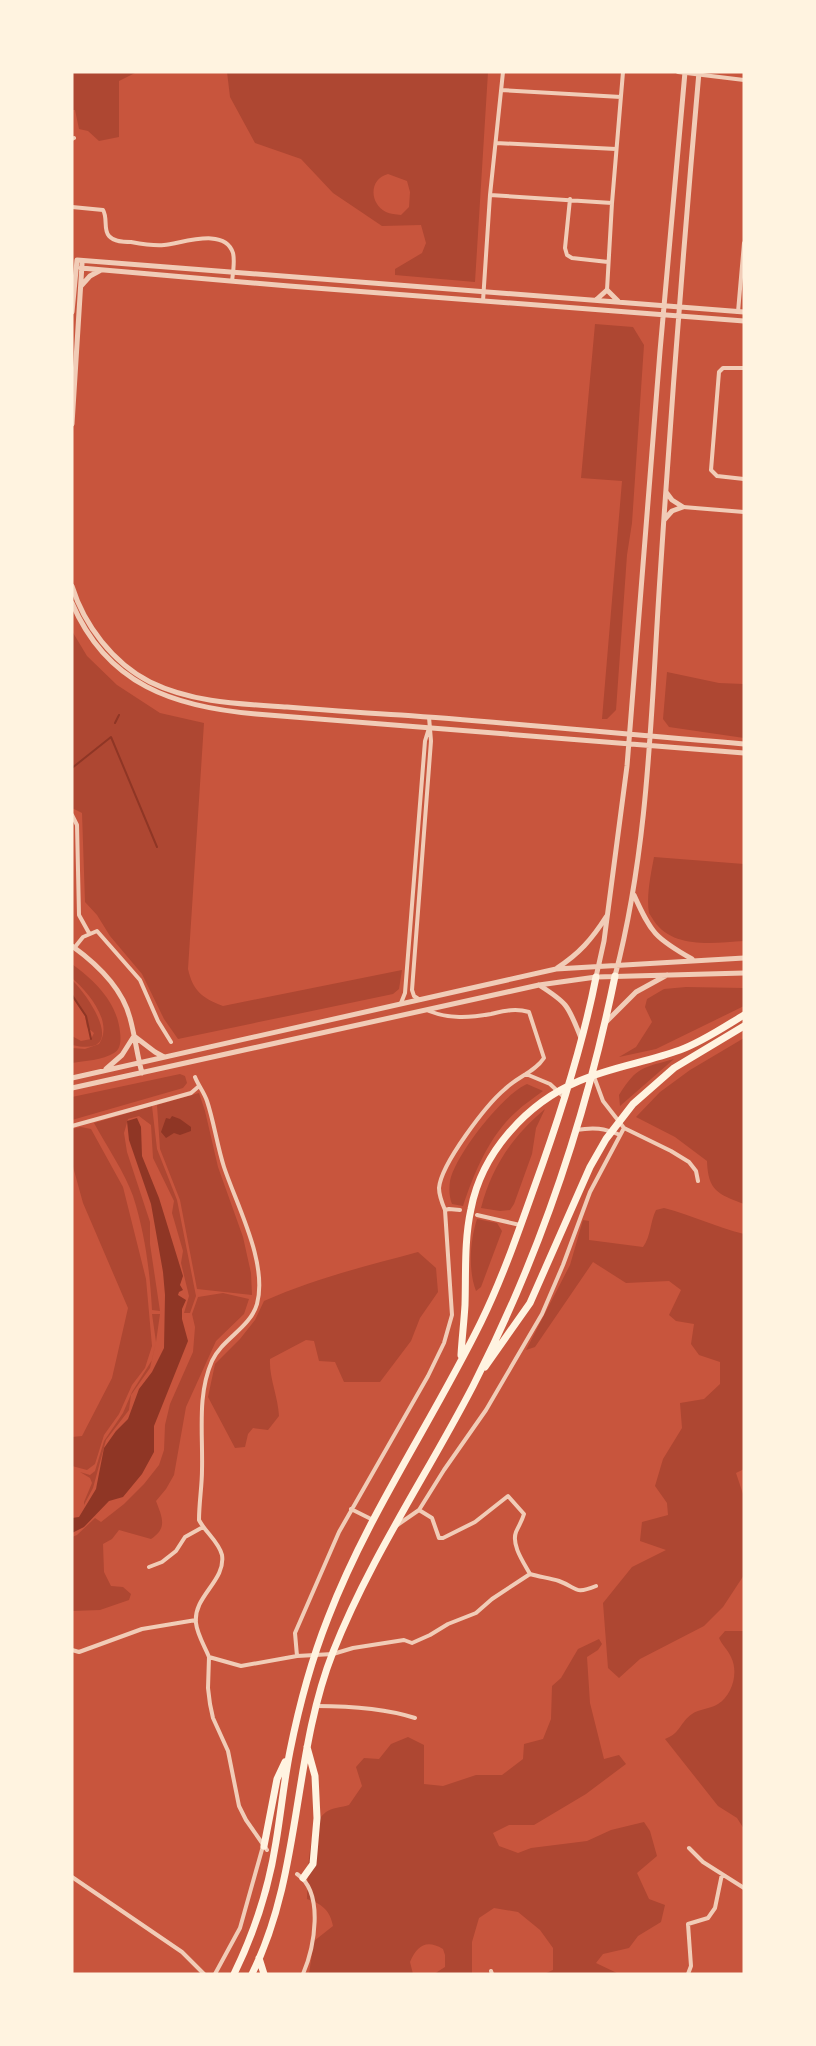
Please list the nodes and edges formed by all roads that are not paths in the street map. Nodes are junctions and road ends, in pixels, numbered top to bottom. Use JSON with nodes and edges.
{"nodes":[{"id":1,"x":503,"y":72,"type":"edge"},
{"id":2,"x":623,"y":72,"type":"edge"},
{"id":3,"x":678,"y":72,"type":"edge"},
{"id":4,"x":685,"y":72,"type":"edge"},
{"id":5,"x":699,"y":73,"type":"edge"},
{"id":6,"x":744,"y":80,"type":"edge"},
{"id":7,"x":501,"y":90,"type":"junction"},
{"id":8,"x":621,"y":97,"type":"junction"},
{"id":9,"x":496,"y":143,"type":"junction"},
{"id":10,"x":616,"y":150,"type":"junction"},
{"id":11,"x":490,"y":195,"type":"junction"},
{"id":12,"x":570,"y":199,"type":"junction"},
{"id":13,"x":612,"y":203,"type":"junction"},
{"id":14,"x":72,"y":207,"type":"edge"},
{"id":15,"x":744,"y":243,"type":"edge"},
{"id":16,"x":608,"y":262,"type":"junction"},
{"id":17,"x":77,"y":263,"type":"edge"},
{"id":18,"x":101,"y":270,"type":"junction"},
{"id":19,"x":233,"y":273,"type":"junction"},
{"id":20,"x":232,"y":281,"type":"junction"},
{"id":21,"x":80,"y":288,"type":"junction"},
{"id":22,"x":607,"y":290,"type":"junction"},
{"id":23,"x":484,"y":292,"type":"junction"},
{"id":24,"x":483,"y":301,"type":"junction"},
{"id":25,"x":596,"y":301,"type":"junction"},
{"id":26,"x":619,"y":302,"type":"junction"},
{"id":27,"x":664,"y":305,"type":"junction"},
{"id":28,"x":680,"y":306,"type":"junction"},
{"id":29,"x":72,"y":312,"type":"edge"},
{"id":30,"x":741,"y":312,"type":"edge"},
{"id":31,"x":663,"y":314,"type":"junction"},
{"id":32,"x":679,"y":315,"type":"junction"},
{"id":33,"x":744,"y":321,"type":"edge"},
{"id":34,"x":744,"y":369,"type":"edge"},
{"id":35,"x":72,"y":424,"type":"edge"},
{"id":36,"x":744,"y":479,"type":"edge"},
{"id":37,"x":666,"y":492,"type":"junction"},
{"id":38,"x":683,"y":507,"type":"junction"},
{"id":39,"x":744,"y":512,"type":"edge"},
{"id":40,"x":664,"y":520,"type":"junction"},
{"id":41,"x":72,"y":586,"type":"edge"},
{"id":42,"x":72,"y":603,"type":"edge"},
{"id":43,"x":76,"y":610,"type":"edge"},
{"id":44,"x":429,"y":717,"type":"junction"},
{"id":45,"x":429,"y":727,"type":"junction"},
{"id":46,"x":630,"y":733,"type":"junction"},
{"id":47,"x":649,"y":735,"type":"junction"},
{"id":48,"x":629,"y":743,"type":"junction"},
{"id":49,"x":744,"y":744,"type":"edge"},
{"id":50,"x":649,"y":745,"type":"junction"},
{"id":51,"x":744,"y":753,"type":"edge"},
{"id":52,"x":72,"y":815,"type":"edge"},
{"id":53,"x":634,"y":895,"type":"junction"},
{"id":54,"x":608,"y":913,"type":"junction"},
{"id":55,"x":89,"y":933,"type":"junction"},
{"id":56,"x":73,"y":947,"type":"edge"},
{"id":57,"x":744,"y":958,"type":"edge"},
{"id":58,"x":693,"y":960,"type":"junction"},
{"id":59,"x":618,"y":964,"type":"junction"},
{"id":60,"x":599,"y":965,"type":"junction"},
{"id":61,"x":556,"y":969,"type":"junction"},
{"id":62,"x":744,"y":973,"type":"edge"},
{"id":63,"x":669,"y":974,"type":"junction"},
{"id":64,"x":615,"y":976,"type":"junction"},
{"id":65,"x":596,"y":977,"type":"junction"},
{"id":66,"x":539,"y":985,"type":"junction"},
{"id":67,"x":420,"y":1000,"type":"junction"},
{"id":68,"x":400,"y":1005,"type":"junction"},
{"id":69,"x":429,"y":1011,"type":"junction"},
{"id":70,"x":744,"y":1015,"type":"edge"},
{"id":71,"x":603,"y":1025,"type":"junction"},
{"id":72,"x":744,"y":1026,"type":"edge"},
{"id":73,"x":134,"y":1036,"type":"junction"},
{"id":74,"x":581,"y":1038,"type":"junction"},
{"id":75,"x":171,"y":1042,"type":"dead end"},
{"id":76,"x":164,"y":1057,"type":"junction"},
{"id":77,"x":139,"y":1063,"type":"junction"},
{"id":78,"x":105,"y":1070,"type":"junction"},
{"id":79,"x":592,"y":1073,"type":"junction"},
{"id":80,"x":142,"y":1074,"type":"junction"},
{"id":81,"x":525,"y":1074,"type":"junction"},
{"id":82,"x":195,"y":1077,"type":"dead end"},
{"id":83,"x":72,"y":1078,"type":"edge"},
{"id":84,"x":198,"y":1087,"type":"junction"},
{"id":85,"x":72,"y":1088,"type":"edge"},
{"id":86,"x":565,"y":1098,"type":"junction"},
{"id":87,"x":72,"y":1126,"type":"edge"},
{"id":88,"x":624,"y":1128,"type":"junction"},
{"id":89,"x":576,"y":1130,"type":"junction"},
{"id":90,"x":620,"y":1135,"type":"junction"},
{"id":91,"x":698,"y":1181,"type":"dead end"},
{"id":92,"x":445,"y":1210,"type":"junction"},
{"id":93,"x":460,"y":1210,"type":"dead end"},
{"id":94,"x":477,"y":1215,"type":"dead end"},
{"id":95,"x":521,"y":1226,"type":"junction"},
{"id":96,"x":460,"y":1361,"type":"junction"},
{"id":97,"x":474,"y":1384,"type":"junction"},
{"id":98,"x":351,"y":1509,"type":"junction"},
{"id":99,"x":419,"y":1510,"type":"junction"},
{"id":100,"x":374,"y":1521,"type":"junction"},
{"id":101,"x":202,"y":1527,"type":"junction"},
{"id":102,"x":393,"y":1528,"type":"junction"},
{"id":103,"x":149,"y":1567,"type":"dead end"},
{"id":104,"x":530,"y":1574,"type":"junction"},
{"id":105,"x":596,"y":1586,"type":"dead end"},
{"id":106,"x":195,"y":1620,"type":"junction"},
{"id":107,"x":72,"y":1650,"type":"edge"},
{"id":108,"x":315,"y":1654,"type":"junction"},
{"id":109,"x":333,"y":1654,"type":"junction"},
{"id":110,"x":297,"y":1656,"type":"junction"},
{"id":111,"x":209,"y":1657,"type":"junction"},
{"id":112,"x":315,"y":1706,"type":"junction"},
{"id":113,"x":415,"y":1718,"type":"dead end"},
{"id":114,"x":307,"y":1745,"type":"junction"},
{"id":115,"x":289,"y":1754,"type":"junction"},
{"id":116,"x":265,"y":1848,"type":"junction"},
{"id":117,"x":689,"y":1848,"type":"dead end"},
{"id":118,"x":722,"y":1874,"type":"junction"},
{"id":119,"x":300,"y":1876,"type":"joint"},
{"id":120,"x":72,"y":1877,"type":"edge"},
{"id":121,"x":744,"y":1888,"type":"edge"},
{"id":122,"x":259,"y":1958,"type":"junction"},
{"id":123,"x":204,"y":1974,"type":"edge"},
{"id":124,"x":215,"y":1974,"type":"edge"},
{"id":125,"x":234,"y":1974,"type":"edge"},
{"id":126,"x":252,"y":1974,"type":"edge"},
{"id":127,"x":264,"y":1974,"type":"edge"},
{"id":128,"x":303,"y":1974,"type":"edge"},
{"id":129,"x":688,"y":1974,"type":"edge"}],
"edges":[{"from":1,"to":7,"type":"street"},
{"from":2,"to":8,"type":"street"},
{"from":3,"to":4,"type":"street"},
{"from":4,"to":5,"type":"street"},
{"from":4,"to":27,"type":"street"},
{"from":5,"to":6,"type":"street"},
{"from":5,"to":28,"type":"street"},
{"from":7,"to":8,"type":"street"},
{"from":7,"to":9,"type":"street"},
{"from":8,"to":10,"type":"street"},
{"from":9,"to":10,"type":"street"},
{"from":9,"to":11,"type":"street"},
{"from":10,"to":13,"type":"street"},
{"from":11,"to":12,"type":"street"},
{"from":11,"to":23,"type":"street"},
{"from":12,"to":13,"type":"street"},
{"from":12,"to":16,"type":"street"},
{"from":13,"to":16,"type":"street"},
{"from":14,"to":19,"type":"street"},
{"from":15,"to":30,"type":"street"},
{"from":16,"to":22,"type":"street"},
{"from":17,"to":18,"type":"street"},
{"from":17,"to":19,"type":"street"},
{"from":17,"to":21,"type":"street"},
{"from":17,"to":29,"type":"street"},
{"from":18,"to":20,"type":"street"},
{"from":18,"to":21,"type":"street"},
{"from":19,"to":20,"type":"street"},
{"from":19,"to":23,"type":"street"},
{"from":20,"to":24,"type":"street"},
{"from":21,"to":35,"type":"street"},
{"from":22,"to":25,"type":"street"},
{"from":22,"to":26,"type":"street"},
{"from":23,"to":24,"type":"street"},
{"from":23,"to":25,"type":"street"},
{"from":24,"to":31,"type":"street"},
{"from":25,"to":26,"type":"street"},
{"from":26,"to":27,"type":"street"},
{"from":27,"to":28,"type":"street"},
{"from":27,"to":31,"type":"street"},
{"from":28,"to":30,"type":"street"},
{"from":28,"to":32,"type":"street"},
{"from":31,"to":32,"type":"street"},
{"from":31,"to":46,"type":"street"},
{"from":32,"to":33,"type":"street"},
{"from":32,"to":37,"type":"street"},
{"from":34,"to":36,"type":"street"},
{"from":37,"to":38,"type":"street"},
{"from":37,"to":40,"type":"street"},
{"from":38,"to":39,"type":"street"},
{"from":38,"to":40,"type":"street"},
{"from":40,"to":47,"type":"street"},
{"from":41,"to":43,"type":"street"},
{"from":42,"to":43,"type":"street"},
{"from":43,"to":44,"type":"street"},
{"from":43,"to":45,"type":"street"},
{"from":44,"to":45,"type":"street"},
{"from":44,"to":46,"type":"street"},
{"from":45,"to":48,"type":"street"},
{"from":45,"to":67,"type":"street"},
{"from":45,"to":68,"type":"street"},
{"from":46,"to":47,"type":"street"},
{"from":46,"to":48,"type":"street"},
{"from":47,"to":49,"type":"street"},
{"from":47,"to":50,"type":"street"},
{"from":48,"to":50,"type":"street"},
{"from":48,"to":54,"type":"street"},
{"from":50,"to":51,"type":"street"},
{"from":50,"to":53,"type":"street"},
{"from":52,"to":55,"type":"street"},
{"from":53,"to":58,"type":"street"},
{"from":53,"to":59,"type":"street"},
{"from":54,"to":60,"type":"street"},
{"from":54,"to":61,"type":"street"},
{"from":55,"to":56,"type":"street"},
{"from":55,"to":75,"type":"street"},
{"from":56,"to":73,"type":"street"},
{"from":57,"to":58,"type":"street"},
{"from":58,"to":59,"type":"street"},
{"from":59,"to":60,"type":"street"},
{"from":59,"to":64,"type":"street"},
{"from":60,"to":61,"type":"street"},
{"from":60,"to":65,"type":"street"},
{"from":61,"to":67,"type":"street"},
{"from":62,"to":63,"type":"street"},
{"from":63,"to":64,"type":"street"},
{"from":63,"to":71,"type":"street"},
{"from":64,"to":65,"type":"street"},
{"from":64,"to":71,"type":"highway"},
{"from":65,"to":66,"type":"street"},
{"from":65,"to":74,"type":"highway"},
{"from":66,"to":69,"type":"street"},
{"from":66,"to":74,"type":"street"},
{"from":67,"to":68,"type":"street"},
{"from":68,"to":76,"type":"street"},
{"from":69,"to":80,"type":"street"},
{"from":69,"to":81,"type":"street"},
{"from":70,"to":96,"type":"highway"},
{"from":71,"to":79,"type":"highway"},
{"from":72,"to":97,"type":"highway"},
{"from":73,"to":76,"type":"street"},
{"from":73,"to":77,"type":"street"},
{"from":73,"to":78,"type":"street"},
{"from":74,"to":86,"type":"highway"},
{"from":76,"to":77,"type":"street"},
{"from":77,"to":78,"type":"street"},
{"from":77,"to":80,"type":"street"},
{"from":78,"to":83,"type":"street"},
{"from":79,"to":88,"type":"street"},
{"from":79,"to":89,"type":"highway"},
{"from":80,"to":85,"type":"street"},
{"from":81,"to":86,"type":"street"},
{"from":81,"to":92,"type":"street"},
{"from":82,"to":84,"type":"street"},
{"from":84,"to":87,"type":"street"},
{"from":84,"to":101,"type":"street"},
{"from":86,"to":95,"type":"highway"},
{"from":88,"to":90,"type":"street"},
{"from":88,"to":91,"type":"street"},
{"from":89,"to":90,"type":"street"},
{"from":89,"to":97,"type":"highway"},
{"from":90,"to":99,"type":"street"},
{"from":92,"to":93,"type":"street"},
{"from":92,"to":98,"type":"street"},
{"from":94,"to":95,"type":"street"},
{"from":95,"to":96,"type":"highway"},
{"from":96,"to":100,"type":"highway"},
{"from":97,"to":102,"type":"highway"},
{"from":98,"to":100,"type":"street"},
{"from":98,"to":110,"type":"street"},
{"from":99,"to":102,"type":"street"},
{"from":99,"to":104,"type":"street"},
{"from":100,"to":108,"type":"highway"},
{"from":101,"to":103,"type":"street"},
{"from":101,"to":106,"type":"street"},
{"from":102,"to":109,"type":"highway"},
{"from":104,"to":105,"type":"street"},
{"from":104,"to":109,"type":"street"},
{"from":106,"to":107,"type":"street"},
{"from":106,"to":111,"type":"street"},
{"from":108,"to":109,"type":"street"},
{"from":108,"to":110,"type":"street"},
{"from":108,"to":115,"type":"highway"},
{"from":109,"to":112,"type":"highway"},
{"from":110,"to":111,"type":"street"},
{"from":111,"to":116,"type":"street"},
{"from":112,"to":113,"type":"street"},
{"from":112,"to":114,"type":"highway"},
{"from":114,"to":119,"type":"highway"},
{"from":114,"to":122,"type":"highway"},
{"from":115,"to":116,"type":"highway"},
{"from":115,"to":125,"type":"highway"},
{"from":116,"to":124,"type":"street"},
{"from":117,"to":118,"type":"street"},
{"from":118,"to":121,"type":"street"},
{"from":118,"to":129,"type":"street"},
{"from":119,"to":128,"type":"street"},
{"from":120,"to":123,"type":"street"},
{"from":122,"to":126,"type":"highway"},
{"from":122,"to":127,"type":"highway"}]}
